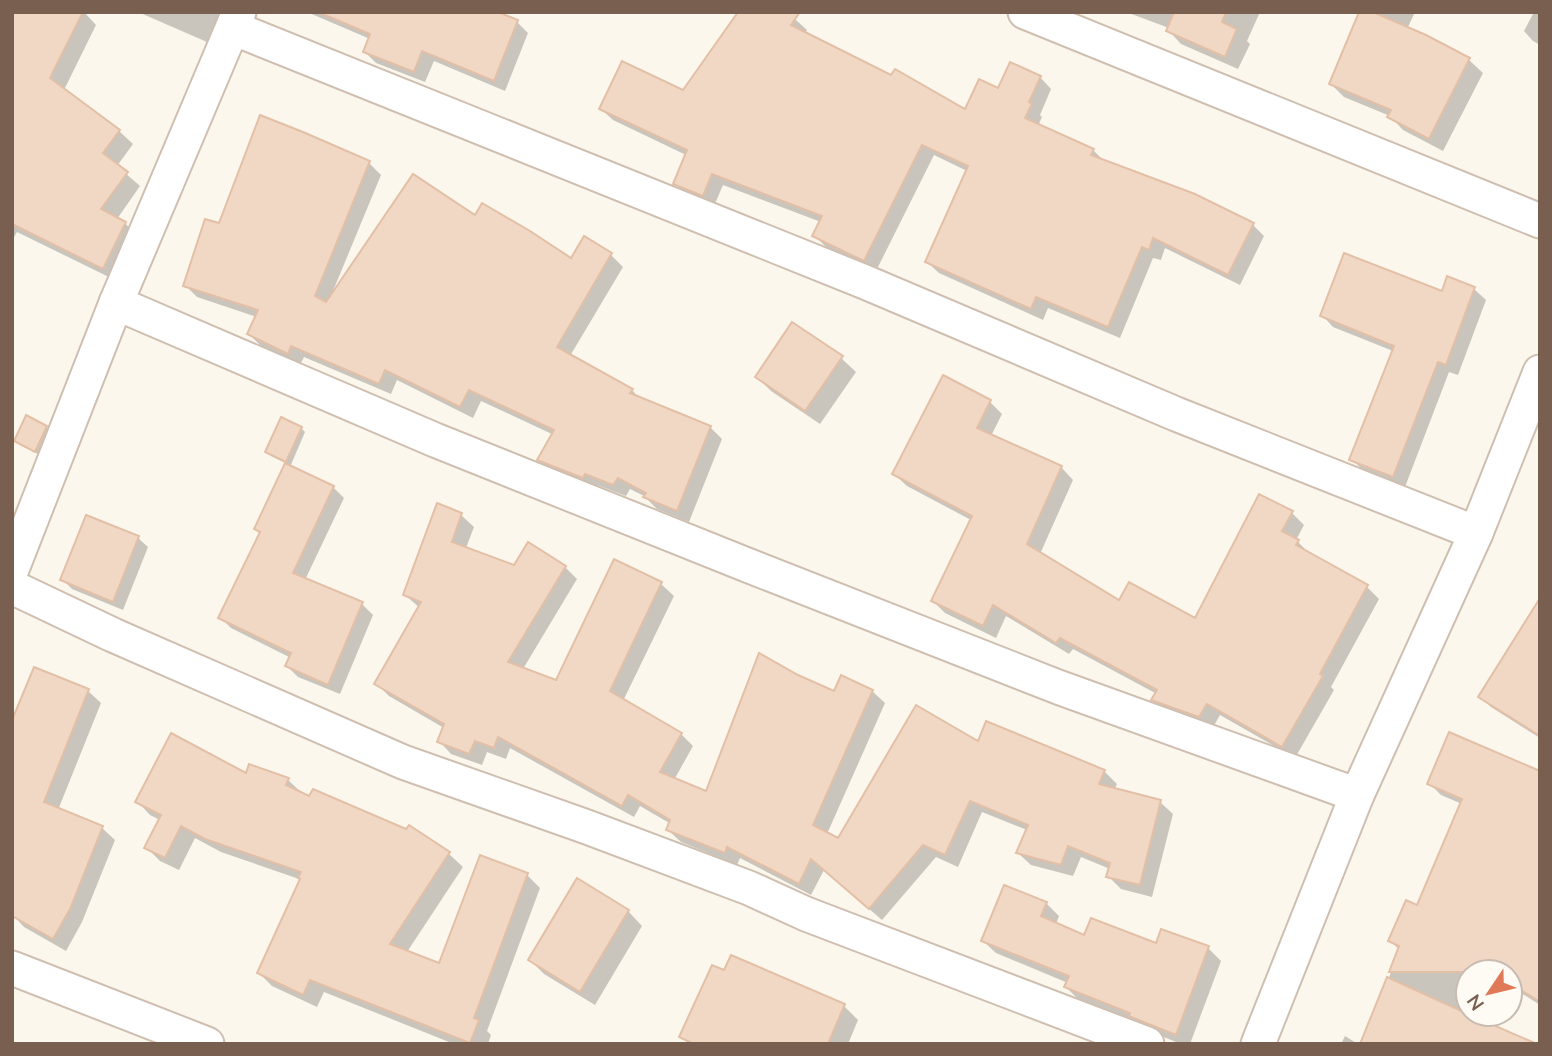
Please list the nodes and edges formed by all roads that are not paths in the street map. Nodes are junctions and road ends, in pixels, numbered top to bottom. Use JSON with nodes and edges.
{"nodes":[{"id":1,"x":1025,"y":12,"type":"edge"},
{"id":2,"x":236,"y":20,"type":"edge"},
{"id":3,"x":1540,"y":221,"type":"edge"},
{"id":4,"x":116,"y":303,"type":"junction"},
{"id":5,"x":1540,"y":372,"type":"edge"},
{"id":6,"x":1476,"y":533,"type":"junction"},
{"id":7,"x":12,"y":569,"type":"edge"},
{"id":8,"x":12,"y":587,"type":"edge"},
{"id":9,"x":1357,"y":795,"type":"junction"},
{"id":10,"x":12,"y":968,"type":"edge"},
{"id":11,"x":207,"y":1044,"type":"edge"},
{"id":12,"x":1147,"y":1044,"type":"edge"},
{"id":13,"x":1258,"y":1044,"type":"edge"}],
"edges":[{"from":1,"to":3,"type":"street"},
{"from":2,"to":4,"type":"street"},
{"from":2,"to":6,"type":"street"},
{"from":4,"to":7,"type":"street"},
{"from":4,"to":9,"type":"street"},
{"from":5,"to":6,"type":"street"},
{"from":6,"to":9,"type":"street"},
{"from":8,"to":12,"type":"street"},
{"from":9,"to":13,"type":"street"},
{"from":10,"to":11,"type":"street"}]}
